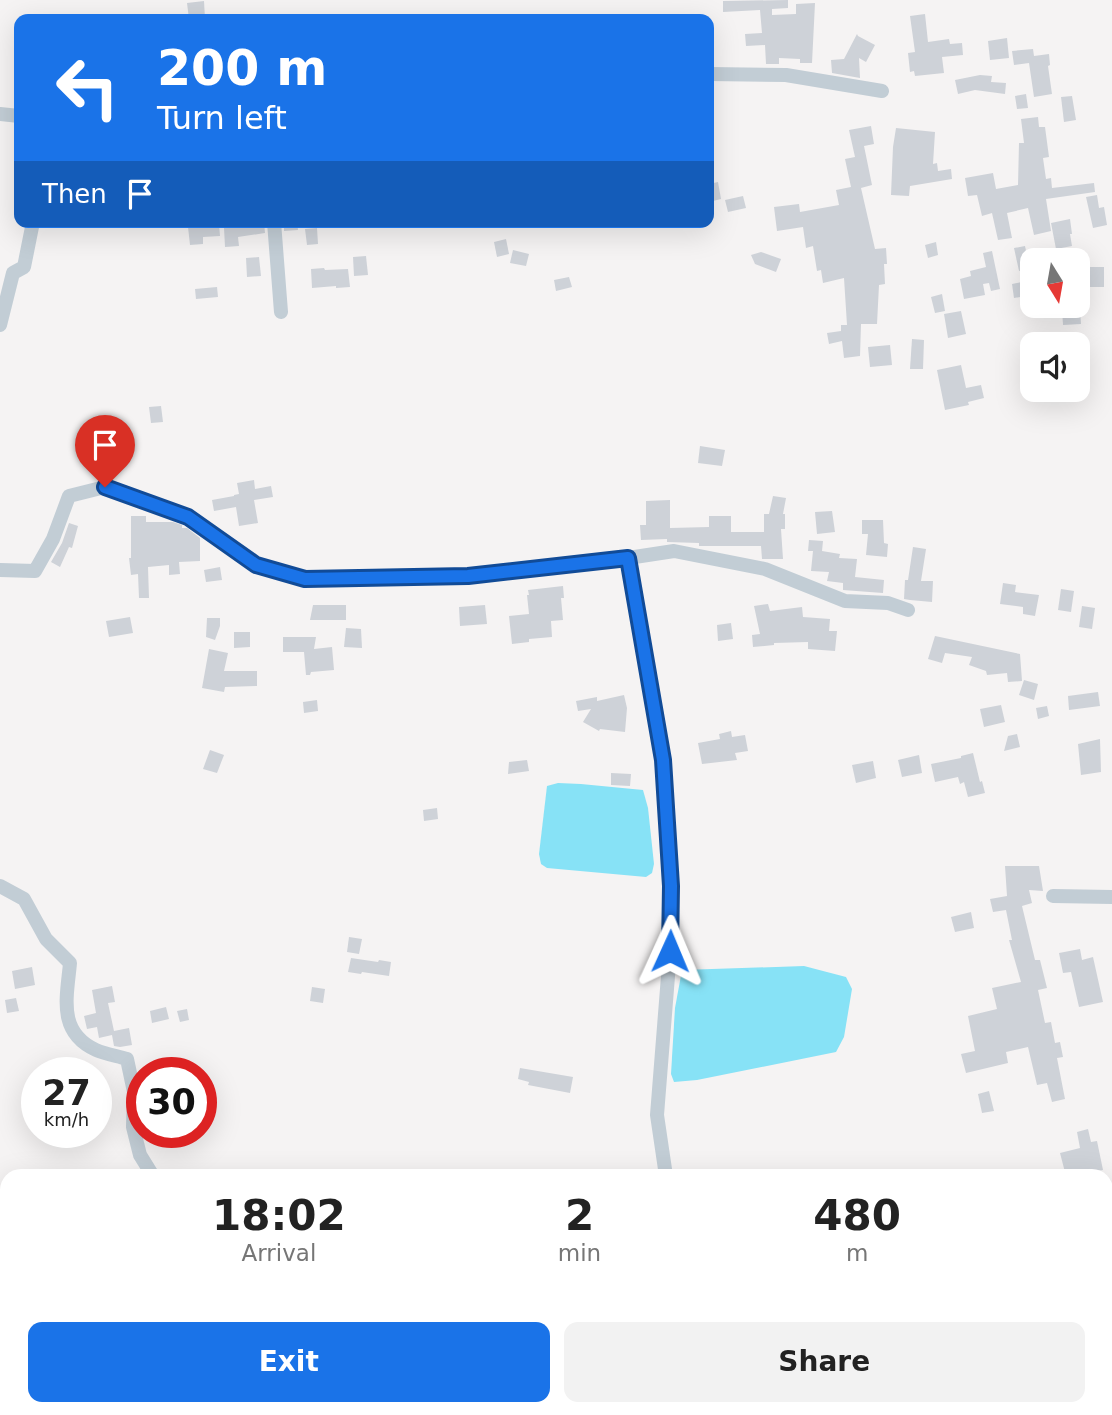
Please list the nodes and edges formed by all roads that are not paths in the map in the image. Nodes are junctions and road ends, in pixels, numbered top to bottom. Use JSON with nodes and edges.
{"nodes":[{"id":1,"x":714,"y":74,"type":"edge"},
{"id":2,"x":881,"y":92,"type":"dead end"},
{"id":3,"x":29,"y":228,"type":"edge"},
{"id":4,"x":274,"y":228,"type":"edge"},
{"id":5,"x":281,"y":312,"type":"dead end"},
{"id":6,"x":0,"y":325,"type":"edge"},
{"id":7,"x":628,"y":558,"type":"junction"},
{"id":8,"x":0,"y":570,"type":"edge"},
{"id":9,"x":908,"y":610,"type":"dead end"},
{"id":10,"x":0,"y":886,"type":"edge"},
{"id":11,"x":1053,"y":896,"type":"dead end"},
{"id":12,"x":1112,"y":897,"type":"edge"},
{"id":13,"x":149,"y":1169,"type":"edge"},
{"id":14,"x":665,"y":1169,"type":"edge"}],
"edges":[{"from":1,"to":2,"type":"street"},
{"from":3,"to":6,"type":"street"},
{"from":4,"to":5,"type":"street"},
{"from":7,"to":8,"type":"street"},
{"from":7,"to":9,"type":"street"},
{"from":7,"to":14,"type":"street"},
{"from":10,"to":13,"type":"street"},
{"from":11,"to":12,"type":"street"}]}
